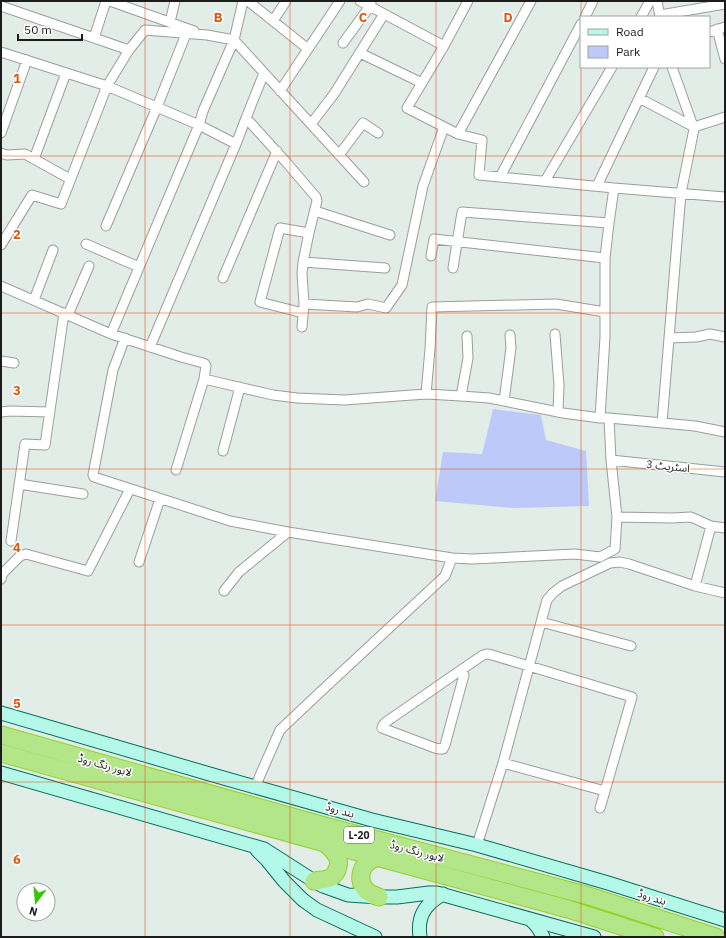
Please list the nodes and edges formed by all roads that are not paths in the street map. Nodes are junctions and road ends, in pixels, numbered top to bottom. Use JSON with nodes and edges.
{"nodes":[{"id":1,"x":106,"y":1,"type":"edge"},
{"id":2,"x":110,"y":1,"type":"edge"},
{"id":3,"x":175,"y":1,"type":"edge"},
{"id":4,"x":243,"y":1,"type":"edge"},
{"id":5,"x":248,"y":1,"type":"edge"},
{"id":6,"x":286,"y":1,"type":"edge"},
{"id":7,"x":340,"y":1,"type":"edge"},
{"id":8,"x":360,"y":1,"type":"edge"},
{"id":9,"x":468,"y":1,"type":"edge"},
{"id":10,"x":531,"y":1,"type":"edge"},
{"id":11,"x":593,"y":1,"type":"edge"},
{"id":12,"x":650,"y":2,"type":"edge"},
{"id":13,"x":371,"y":4,"type":"edge"},
{"id":14,"x":725,"y":4,"type":"edge"},
{"id":15,"x":1,"y":6,"type":"edge"},
{"id":16,"x":384,"y":14,"type":"junction"},
{"id":17,"x":586,"y":16,"type":"edge"},
{"id":18,"x":642,"y":16,"type":"edge"},
{"id":19,"x":660,"y":16,"type":"edge"},
{"id":20,"x":273,"y":21,"type":"junction"},
{"id":21,"x":170,"y":22,"type":"junction"},
{"id":22,"x":580,"y":26,"type":"edge"},
{"id":23,"x":717,"y":29,"type":"edge"},
{"id":24,"x":186,"y":34,"type":"junction"},
{"id":25,"x":207,"y":35,"type":"junction"},
{"id":26,"x":94,"y":38,"type":"junction"},
{"id":27,"x":234,"y":40,"type":"junction"},
{"id":28,"x":343,"y":43,"type":"dead end"},
{"id":29,"x":444,"y":46,"type":"junction"},
{"id":30,"x":308,"y":48,"type":"junction"},
{"id":31,"x":129,"y":50,"type":"junction"},
{"id":32,"x":1,"y":52,"type":"edge"},
{"id":33,"x":360,"y":53,"type":"junction"},
{"id":34,"x":725,"y":59,"type":"edge"},
{"id":35,"x":27,"y":60,"type":"junction"},
{"id":36,"x":611,"y":68,"type":"edge"},
{"id":37,"x":654,"y":68,"type":"edge"},
{"id":38,"x":672,"y":68,"type":"edge"},
{"id":39,"x":66,"y":73,"type":"junction"},
{"id":40,"x":264,"y":73,"type":"junction"},
{"id":41,"x":422,"y":83,"type":"junction"},
{"id":42,"x":107,"y":86,"type":"junction"},
{"id":43,"x":280,"y":91,"type":"junction"},
{"id":44,"x":639,"y":98,"type":"junction"},
{"id":45,"x":157,"y":107,"type":"junction"},
{"id":46,"x":725,"y":117,"type":"edge"},
{"id":47,"x":246,"y":118,"type":"junction"},
{"id":48,"x":199,"y":124,"type":"junction"},
{"id":49,"x":311,"y":124,"type":"junction"},
{"id":50,"x":444,"y":127,"type":"junction"},
{"id":51,"x":694,"y":127,"type":"junction"},
{"id":52,"x":1,"y":133,"type":"edge"},
{"id":53,"x":378,"y":133,"type":"dead end"},
{"id":54,"x":458,"y":134,"type":"junction"},
{"id":55,"x":236,"y":144,"type":"junction"},
{"id":56,"x":277,"y":152,"type":"junction"},
{"id":57,"x":1,"y":153,"type":"edge"},
{"id":58,"x":339,"y":155,"type":"junction"},
{"id":59,"x":34,"y":159,"type":"junction"},
{"id":60,"x":500,"y":177,"type":"junction"},
{"id":61,"x":70,"y":179,"type":"junction"},
{"id":62,"x":545,"y":181,"type":"junction"},
{"id":63,"x":364,"y":182,"type":"dead end"},
{"id":64,"x":597,"y":186,"type":"junction"},
{"id":65,"x":614,"y":188,"type":"junction"},
{"id":66,"x":680,"y":193,"type":"junction"},
{"id":67,"x":725,"y":197,"type":"edge"},
{"id":68,"x":315,"y":211,"type":"junction"},
{"id":69,"x":609,"y":223,"type":"junction"},
{"id":70,"x":106,"y":226,"type":"dead end"},
{"id":71,"x":309,"y":233,"type":"junction"},
{"id":72,"x":390,"y":235,"type":"dead end"},
{"id":73,"x":457,"y":242,"type":"junction"},
{"id":74,"x":86,"y":244,"type":"dead end"},
{"id":75,"x":1,"y":245,"type":"edge"},
{"id":76,"x":53,"y":250,"type":"dead end"},
{"id":77,"x":431,"y":256,"type":"dead end"},
{"id":78,"x":605,"y":258,"type":"junction"},
{"id":79,"x":303,"y":262,"type":"junction"},
{"id":80,"x":89,"y":266,"type":"dead end"},
{"id":81,"x":139,"y":267,"type":"junction"},
{"id":82,"x":385,"y":268,"type":"dead end"},
{"id":83,"x":453,"y":268,"type":"dead end"},
{"id":84,"x":223,"y":278,"type":"dead end"},
{"id":85,"x":1,"y":286,"type":"edge"},
{"id":86,"x":34,"y":300,"type":"junction"},
{"id":87,"x":304,"y":309,"type":"junction"},
{"id":88,"x":605,"y":312,"type":"junction"},
{"id":89,"x":66,"y":314,"type":"junction"},
{"id":90,"x":302,"y":327,"type":"dead end"},
{"id":91,"x":111,"y":334,"type":"junction"},
{"id":92,"x":555,"y":334,"type":"dead end"},
{"id":93,"x":510,"y":335,"type":"dead end"},
{"id":94,"x":467,"y":336,"type":"dead end"},
{"id":95,"x":725,"y":336,"type":"edge"},
{"id":96,"x":125,"y":338,"type":"junction"},
{"id":97,"x":669,"y":338,"type":"junction"},
{"id":98,"x":150,"y":347,"type":"junction"},
{"id":99,"x":1,"y":361,"type":"edge"},
{"id":100,"x":14,"y":363,"type":"dead end"},
{"id":101,"x":204,"y":379,"type":"junction"},
{"id":102,"x":240,"y":388,"type":"junction"},
{"id":103,"x":426,"y":394,"type":"junction"},
{"id":104,"x":461,"y":396,"type":"junction"},
{"id":105,"x":504,"y":401,"type":"junction"},
{"id":106,"x":1,"y":412,"type":"edge"},
{"id":107,"x":50,"y":412,"type":"junction"},
{"id":108,"x":558,"y":412,"type":"junction"},
{"id":109,"x":605,"y":418,"type":"junction"},
{"id":110,"x":662,"y":424,"type":"junction"},
{"id":111,"x":725,"y":432,"type":"edge"},
{"id":112,"x":223,"y":451,"type":"dead end"},
{"id":113,"x":611,"y":460,"type":"junction"},
{"id":114,"x":176,"y":470,"type":"dead end"},
{"id":115,"x":725,"y":472,"type":"edge"},
{"id":116,"x":19,"y":484,"type":"junction"},
{"id":117,"x":130,"y":488,"type":"junction"},
{"id":118,"x":83,"y":494,"type":"dead end"},
{"id":119,"x":160,"y":498,"type":"junction"},
{"id":120,"x":617,"y":516,"type":"junction"},
{"id":121,"x":711,"y":526,"type":"junction"},
{"id":122,"x":725,"y":528,"type":"edge"},
{"id":123,"x":288,"y":532,"type":"junction"},
{"id":124,"x":10,"y":541,"type":"dead end"},
{"id":125,"x":452,"y":558,"type":"junction"},
{"id":126,"x":139,"y":562,"type":"dead end"},
{"id":127,"x":1,"y":579,"type":"edge"},
{"id":128,"x":695,"y":586,"type":"junction"},
{"id":129,"x":224,"y":591,"type":"dead end"},
{"id":130,"x":725,"y":593,"type":"edge"},
{"id":131,"x":541,"y":622,"type":"junction"},
{"id":132,"x":631,"y":646,"type":"dead end"},
{"id":133,"x":529,"y":666,"type":"junction"},
{"id":134,"x":461,"y":670,"type":"junction"},
{"id":135,"x":1,"y":712,"type":"edge"},
{"id":136,"x":1,"y":735,"type":"edge"},
{"id":137,"x":1,"y":753,"type":"edge"},
{"id":138,"x":503,"y":763,"type":"junction"},
{"id":139,"x":1,"y":772,"type":"edge"},
{"id":140,"x":255,"y":787,"type":"junction"},
{"id":141,"x":605,"y":791,"type":"junction"},
{"id":142,"x":600,"y":808,"type":"dead end"},
{"id":143,"x":249,"y":843,"type":"junction"},
{"id":144,"x":325,"y":843,"type":"junction"},
{"id":145,"x":477,"y":845,"type":"junction"},
{"id":146,"x":379,"y":857,"type":"junction"},
{"id":147,"x":314,"y":881,"type":"junction"},
{"id":148,"x":444,"y":894,"type":"junction"},
{"id":149,"x":379,"y":897,"type":"junction"},
{"id":150,"x":531,"y":920,"type":"junction"},
{"id":151,"x":725,"y":920,"type":"edge"},
{"id":152,"x":375,"y":937,"type":"edge"},
{"id":153,"x":420,"y":937,"type":"edge"},
{"id":154,"x":543,"y":937,"type":"edge"},
{"id":155,"x":594,"y":937,"type":"edge"},
{"id":156,"x":655,"y":937,"type":"edge"},
{"id":157,"x":716,"y":937,"type":"edge"}],
"edges":[{"from":1,"to":26,"type":"street"},
{"from":2,"to":21,"type":"street"},
{"from":3,"to":21,"type":"street"},
{"from":4,"to":27,"type":"street"},
{"from":5,"to":20,"type":"street"},
{"from":6,"to":20,"type":"street"},
{"from":7,"to":30,"type":"street"},
{"from":8,"to":13,"type":"street"},
{"from":9,"to":29,"type":"street"},
{"from":10,"to":54,"type":"street"},
{"from":11,"to":17,"type":"street"},
{"from":12,"to":18,"type":"street"},
{"from":12,"to":19,"type":"street"},
{"from":13,"to":16,"type":"street"},
{"from":13,"to":28,"type":"street"},
{"from":14,"to":19,"type":"street"},
{"from":15,"to":26,"type":"street"},
{"from":16,"to":29,"type":"street"},
{"from":16,"to":33,"type":"street"},
{"from":20,"to":30,"type":"street"},
{"from":21,"to":25,"type":"street"},
{"from":22,"to":60,"type":"street"},
{"from":23,"to":34,"type":"street"},
{"from":24,"to":25,"type":"street"},
{"from":24,"to":31,"type":"street"},
{"from":24,"to":45,"type":"street"},
{"from":25,"to":27,"type":"street"},
{"from":26,"to":31,"type":"street"},
{"from":27,"to":40,"type":"street"},
{"from":27,"to":48,"type":"street"},
{"from":29,"to":41,"type":"street"},
{"from":30,"to":43,"type":"street"},
{"from":31,"to":42,"type":"street"},
{"from":32,"to":35,"type":"street"},
{"from":33,"to":41,"type":"street"},
{"from":33,"to":49,"type":"street"},
{"from":35,"to":39,"type":"street"},
{"from":35,"to":52,"type":"street"},
{"from":36,"to":62,"type":"street"},
{"from":37,"to":44,"type":"street"},
{"from":38,"to":51,"type":"street"},
{"from":39,"to":42,"type":"street"},
{"from":39,"to":59,"type":"street"},
{"from":40,"to":43,"type":"street"},
{"from":40,"to":47,"type":"street"},
{"from":41,"to":50,"type":"street"},
{"from":42,"to":45,"type":"street"},
{"from":42,"to":61,"type":"street"},
{"from":43,"to":49,"type":"street"},
{"from":44,"to":51,"type":"street"},
{"from":44,"to":64,"type":"street"},
{"from":45,"to":48,"type":"street"},
{"from":45,"to":70,"type":"street"},
{"from":46,"to":51,"type":"street"},
{"from":47,"to":55,"type":"street"},
{"from":47,"to":56,"type":"street"},
{"from":48,"to":55,"type":"street"},
{"from":48,"to":81,"type":"street"},
{"from":49,"to":58,"type":"street"},
{"from":50,"to":54,"type":"street"},
{"from":50,"to":87,"type":"street"},
{"from":51,"to":66,"type":"street"},
{"from":53,"to":58,"type":"street"},
{"from":54,"to":60,"type":"street"},
{"from":55,"to":98,"type":"street"},
{"from":56,"to":68,"type":"street"},
{"from":56,"to":84,"type":"street"},
{"from":57,"to":59,"type":"street"},
{"from":58,"to":63,"type":"street"},
{"from":59,"to":61,"type":"street"},
{"from":60,"to":62,"type":"street"},
{"from":61,"to":75,"type":"street"},
{"from":62,"to":64,"type":"street"},
{"from":64,"to":65,"type":"street"},
{"from":65,"to":66,"type":"street"},
{"from":65,"to":69,"type":"street"},
{"from":66,"to":67,"type":"street"},
{"from":66,"to":97,"type":"street"},
{"from":68,"to":71,"type":"street"},
{"from":68,"to":72,"type":"street"},
{"from":69,"to":73,"type":"street"},
{"from":69,"to":78,"type":"street"},
{"from":71,"to":79,"type":"street"},
{"from":71,"to":87,"type":"street"},
{"from":73,"to":77,"type":"street"},
{"from":73,"to":78,"type":"street"},
{"from":73,"to":83,"type":"street"},
{"from":74,"to":81,"type":"street"},
{"from":76,"to":86,"type":"street"},
{"from":78,"to":88,"type":"street"},
{"from":79,"to":82,"type":"street"},
{"from":79,"to":87,"type":"street"},
{"from":80,"to":89,"type":"street"},
{"from":81,"to":91,"type":"street"},
{"from":85,"to":86,"type":"street"},
{"from":86,"to":89,"type":"street"},
{"from":87,"to":90,"type":"street"},
{"from":88,"to":103,"type":"street"},
{"from":88,"to":109,"type":"street"},
{"from":89,"to":91,"type":"street"},
{"from":89,"to":107,"type":"street"},
{"from":91,"to":96,"type":"street"},
{"from":92,"to":108,"type":"street"},
{"from":93,"to":105,"type":"street"},
{"from":94,"to":104,"type":"street"},
{"from":95,"to":97,"type":"street"},
{"from":96,"to":98,"type":"street"},
{"from":96,"to":117,"type":"street"},
{"from":97,"to":110,"type":"street"},
{"from":98,"to":101,"type":"street"},
{"from":99,"to":100,"type":"street"},
{"from":101,"to":102,"type":"street"},
{"from":101,"to":114,"type":"street"},
{"from":102,"to":103,"type":"street"},
{"from":102,"to":112,"type":"street"},
{"from":103,"to":104,"type":"street"},
{"from":104,"to":105,"type":"street"},
{"from":105,"to":108,"type":"street"},
{"from":106,"to":107,"type":"street"},
{"from":107,"to":116,"type":"street"},
{"from":108,"to":109,"type":"street"},
{"from":109,"to":110,"type":"street"},
{"from":109,"to":113,"type":"street"},
{"from":110,"to":111,"type":"street"},
{"from":113,"to":115,"type":"street","name":"اسٹریٹ 3"},
{"from":113,"to":120,"type":"street"},
{"from":116,"to":118,"type":"street"},
{"from":116,"to":124,"type":"street"},
{"from":117,"to":119,"type":"street"},
{"from":117,"to":127,"type":"street"},
{"from":119,"to":123,"type":"street"},
{"from":119,"to":126,"type":"street"},
{"from":120,"to":121,"type":"street"},
{"from":120,"to":125,"type":"street"},
{"from":121,"to":122,"type":"street"},
{"from":121,"to":128,"type":"street"},
{"from":123,"to":125,"type":"street"},
{"from":123,"to":129,"type":"street"},
{"from":125,"to":140,"type":"street"},
{"from":128,"to":130,"type":"street"},
{"from":128,"to":131,"type":"street"},
{"from":131,"to":132,"type":"street"},
{"from":131,"to":133,"type":"street"},
{"from":133,"to":134,"type":"street"},
{"from":133,"to":138,"type":"street"},
{"from":133,"to":141,"type":"street"},
{"from":134,"to":134,"type":"street"},
{"from":135,"to":140,"type":"main road","name":"بند روڈ"},
{"from":136,"to":157,"type":"highway","name":"لاہور رنگ روڈ","number":"L-20"},
{"from":137,"to":144,"type":"highway","name":"لاہور رنگ روڈ","number":"L-20"},
{"from":138,"to":141,"type":"street"},
{"from":138,"to":145,"type":"street"},
{"from":139,"to":143,"type":"main road"},
{"from":140,"to":145,"type":"main road","name":"بند روڈ"},
{"from":141,"to":142,"type":"street"},
{"from":143,"to":147,"type":"main road"},
{"from":143,"to":152,"type":"main road"},
{"from":144,"to":146,"type":"highway","name":"لاہور رنگ روڈ","number":"L-20"},
{"from":144,"to":147,"type":"highway"},
{"from":145,"to":151,"type":"main road","name":"بند روڈ"},
{"from":146,"to":149,"type":"highway"},
{"from":146,"to":156,"type":"highway","name":"لاہور رنگ روڈ","number":"L-20"},
{"from":147,"to":149,"type":"main road"},
{"from":148,"to":149,"type":"main road"},
{"from":148,"to":150,"type":"main road"},
{"from":148,"to":153,"type":"main road"},
{"from":150,"to":154,"type":"main road"},
{"from":150,"to":155,"type":"main road"}]}
